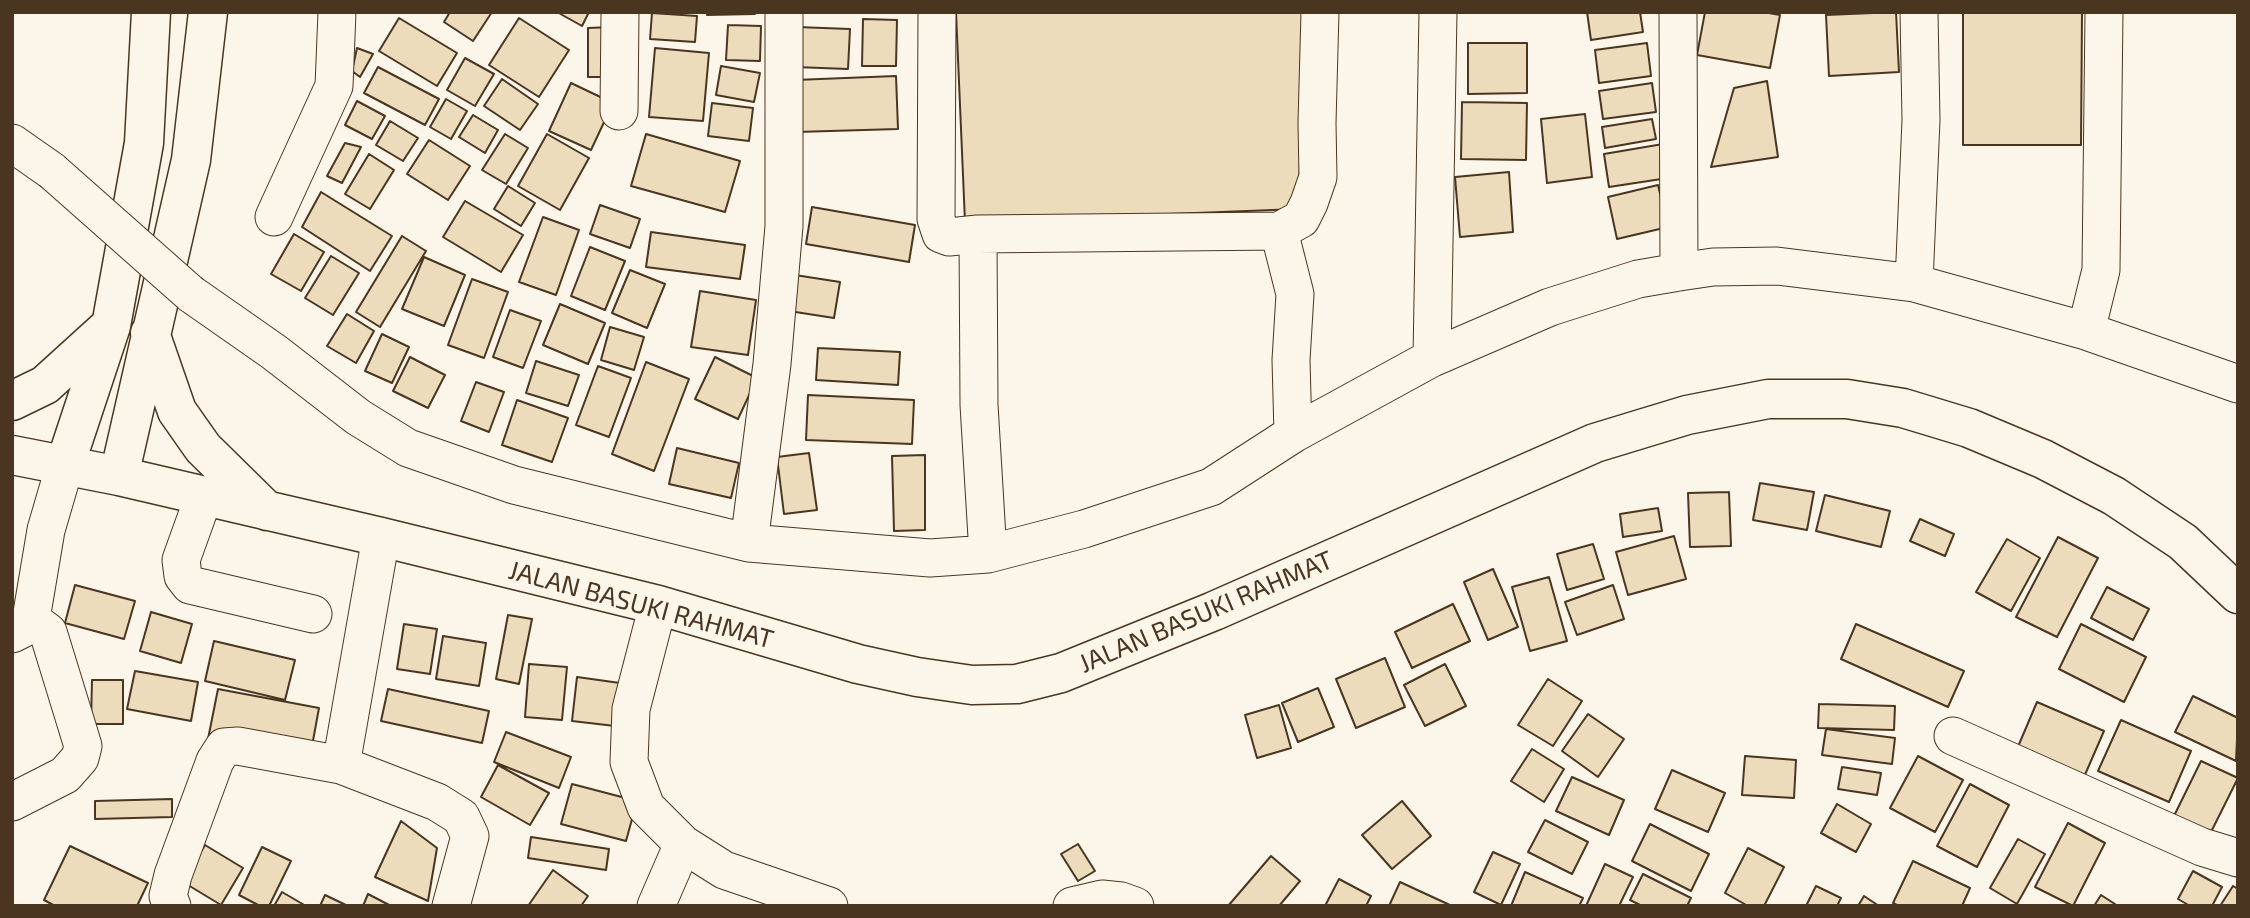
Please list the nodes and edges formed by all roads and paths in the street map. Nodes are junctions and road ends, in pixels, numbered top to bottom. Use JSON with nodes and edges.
{"nodes":[{"id":1,"x":151,"y":12,"type":"edge"},
{"id":2,"x":208,"y":12,"type":"edge"},
{"id":3,"x":337,"y":12,"type":"edge"},
{"id":4,"x":620,"y":12,"type":"edge"},
{"id":5,"x":784,"y":12,"type":"edge"},
{"id":6,"x":937,"y":12,"type":"edge"},
{"id":7,"x":1320,"y":12,"type":"edge"},
{"id":8,"x":1438,"y":12,"type":"edge"},
{"id":9,"x":1678,"y":12,"type":"edge"},
{"id":10,"x":1919,"y":12,"type":"edge"},
{"id":11,"x":2104,"y":12,"type":"edge"},
{"id":12,"x":619,"y":111,"type":"dead end"},
{"id":13,"x":12,"y":143,"type":"edge"},
{"id":14,"x":274,"y":217,"type":"dead end"},
{"id":15,"x":1279,"y":231,"type":"junction"},
{"id":16,"x":978,"y":234,"type":"junction"},
{"id":17,"x":1679,"y":272,"type":"junction"},
{"id":18,"x":1914,"y":283,"type":"junction"},
{"id":19,"x":111,"y":326,"type":"junction"},
{"id":20,"x":2085,"y":331,"type":"junction"},
{"id":21,"x":150,"y":333,"type":"junction"},
{"id":22,"x":1432,"y":358,"type":"junction"},
{"id":23,"x":2238,"y":384,"type":"edge"},
{"id":24,"x":12,"y":401,"type":"edge"},
{"id":25,"x":1293,"y":434,"type":"junction"},
{"id":26,"x":12,"y":455,"type":"edge"},
{"id":27,"x":65,"y":465,"type":"junction"},
{"id":28,"x":119,"y":476,"type":"junction"},
{"id":29,"x":204,"y":496,"type":"junction"},
{"id":30,"x":267,"y":511,"type":"junction"},
{"id":31,"x":380,"y":537,"type":"junction"},
{"id":32,"x":749,"y":543,"type":"junction"},
{"id":33,"x":988,"y":554,"type":"junction"},
{"id":34,"x":2238,"y":594,"type":"edge"},
{"id":35,"x":658,"y":605,"type":"junction"},
{"id":36,"x":313,"y":614,"type":"dead end"},
{"id":37,"x":21,"y":629,"type":"edge"},
{"id":38,"x":1953,"y":736,"type":"dead end"},
{"id":39,"x":341,"y":765,"type":"junction"},
{"id":40,"x":12,"y":802,"type":"edge"},
{"id":41,"x":683,"y":844,"type":"junction"},
{"id":42,"x":2238,"y":858,"type":"edge"},
{"id":43,"x":452,"y":905,"type":"edge"},
{"id":44,"x":172,"y":906,"type":"edge"},
{"id":45,"x":656,"y":906,"type":"edge"},
{"id":46,"x":829,"y":906,"type":"edge"},
{"id":47,"x":1072,"y":906,"type":"edge"},
{"id":48,"x":1135,"y":906,"type":"edge"}],
"edges":[{"from":1,"to":19,"type":"highway"},
{"from":2,"to":21,"type":"highway"},
{"from":3,"to":14,"type":"street"},
{"from":4,"to":12,"type":"street"},
{"from":5,"to":32,"type":"street"},
{"from":6,"to":16,"type":"street"},
{"from":7,"to":15,"type":"street"},
{"from":8,"to":22,"type":"street"},
{"from":9,"to":17,"type":"street"},
{"from":10,"to":18,"type":"street"},
{"from":11,"to":20,"type":"street"},
{"from":13,"to":32,"type":"street","bridge":true},
{"from":15,"to":16,"type":"street"},
{"from":15,"to":25,"type":"street"},
{"from":16,"to":33,"type":"street"},
{"from":17,"to":18,"type":"street"},
{"from":17,"to":22,"type":"street"},
{"from":18,"to":20,"type":"street"},
{"from":19,"to":24,"type":"highway"},
{"from":19,"to":27,"type":"highway"},
{"from":20,"to":23,"type":"street"},
{"from":21,"to":28,"type":"highway"},
{"from":21,"to":30,"type":"highway"},
{"from":22,"to":25,"type":"street"},
{"from":25,"to":33,"type":"street"},
{"from":26,"to":27,"type":"highway","name":"JALAN BASUKI RAHMAT"},
{"from":27,"to":28,"type":"highway","name":"JALAN BASUKI RAHMAT"},
{"from":27,"to":37,"type":"street"},
{"from":28,"to":29,"type":"highway","name":"JALAN BASUKI RAHMAT"},
{"from":29,"to":30,"type":"highway","name":"JALAN BASUKI RAHMAT"},
{"from":29,"to":36,"type":"street"},
{"from":30,"to":31,"type":"highway","name":"JALAN BASUKI RAHMAT"},
{"from":31,"to":35,"type":"highway","name":"JALAN BASUKI RAHMAT"},
{"from":31,"to":39,"type":"street"},
{"from":32,"to":33,"type":"street"},
{"from":34,"to":35,"type":"highway","name":"JALAN BASUKI RAHMAT"},
{"from":35,"to":41,"type":"street"},
{"from":37,"to":40,"type":"street"},
{"from":38,"to":42,"type":"street"},
{"from":39,"to":43,"type":"street"},
{"from":39,"to":44,"type":"street"},
{"from":41,"to":45,"type":"street"},
{"from":41,"to":46,"type":"street"},
{"from":47,"to":48,"type":"street"}]}
